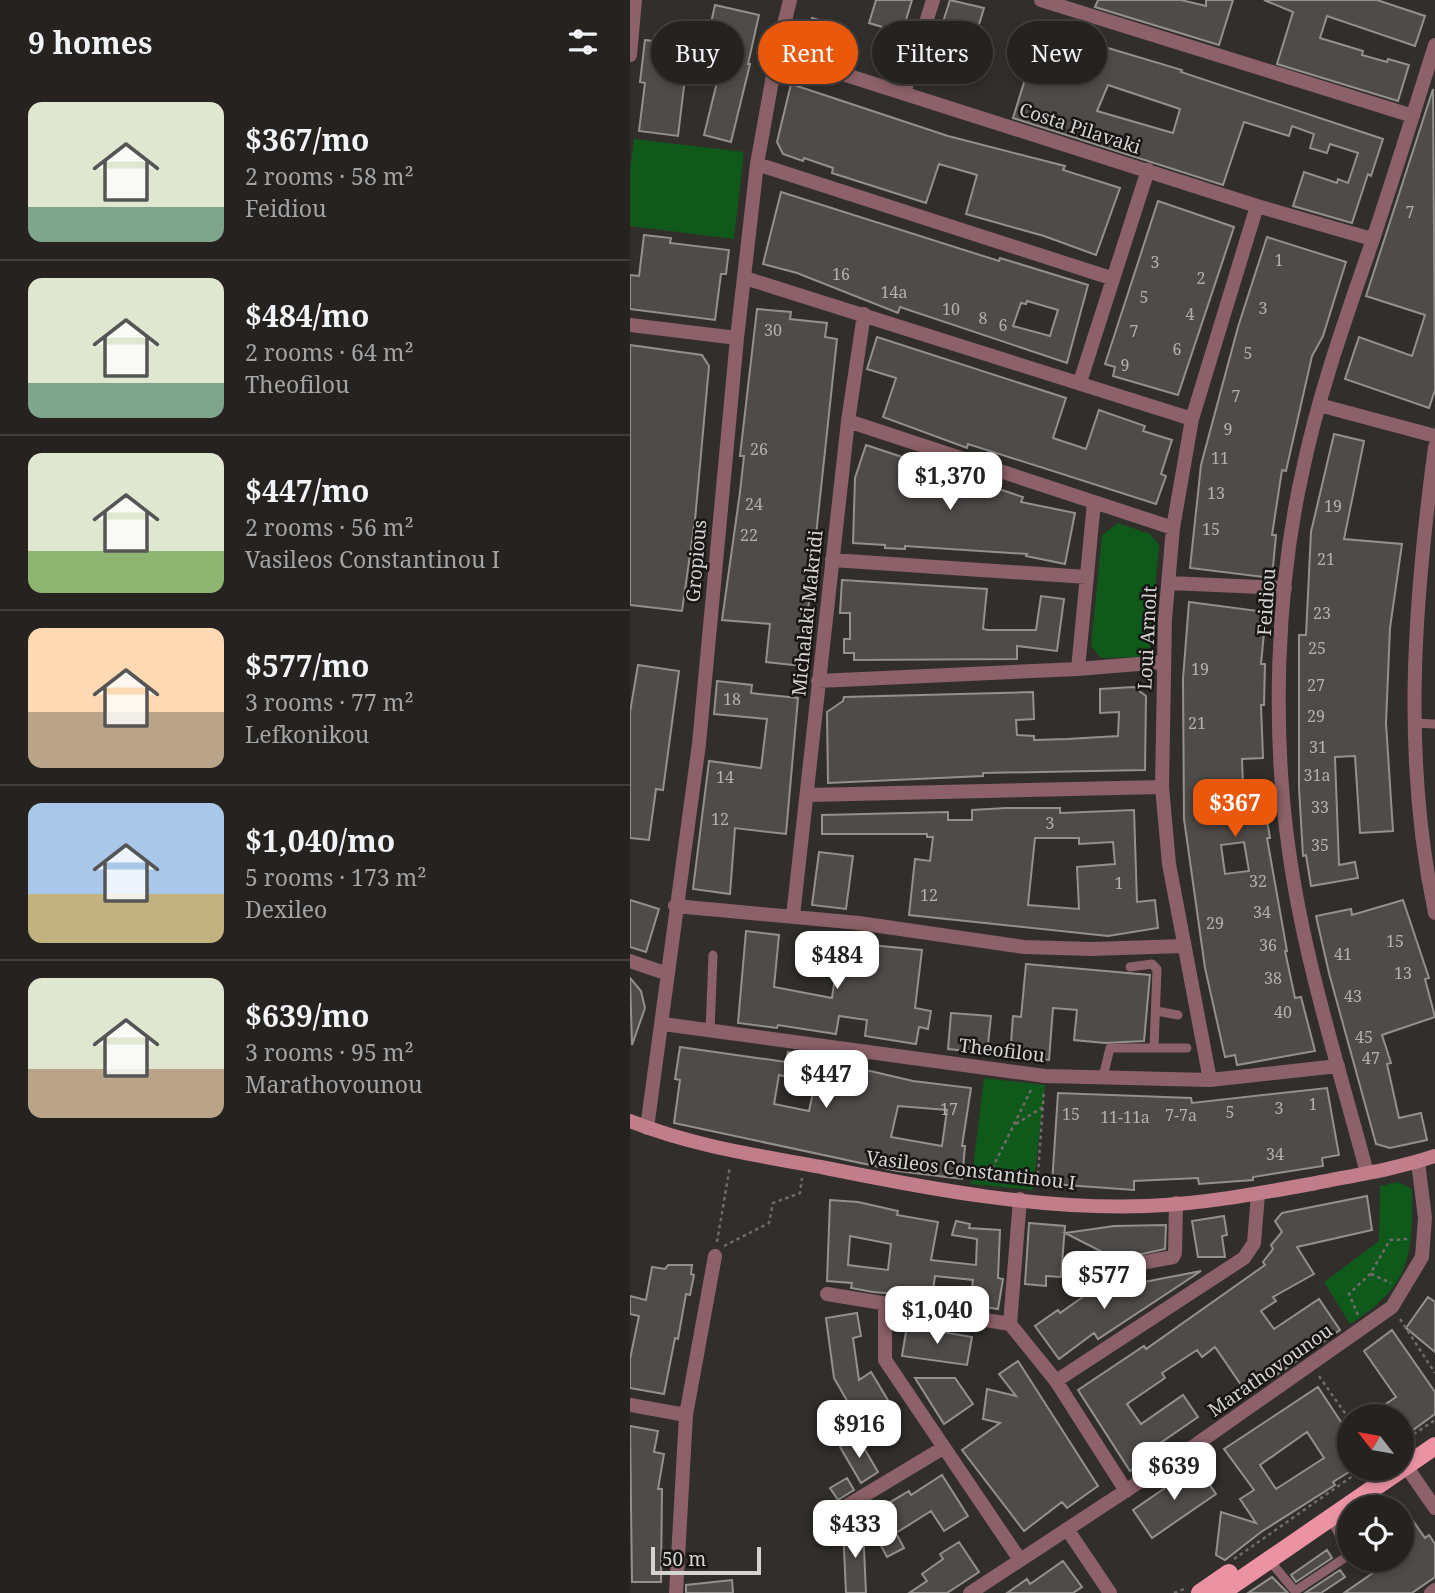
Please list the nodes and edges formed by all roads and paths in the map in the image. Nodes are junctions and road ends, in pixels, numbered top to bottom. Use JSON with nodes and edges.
{"nodes":[{"id":1,"x":635,"y":0,"type":"edge"},
{"id":2,"x":790,"y":0,"type":"edge"},
{"id":3,"x":933,"y":0,"type":"edge"},
{"id":4,"x":1041,"y":0,"type":"edge"},
{"id":5,"x":785,"y":21,"type":"edge"},
{"id":6,"x":1435,"y":45,"type":"edge"},
{"id":7,"x":630,"y":55,"type":"edge"},
{"id":8,"x":858,"y":79,"type":"edge"},
{"id":9,"x":771,"y":84,"type":"edge"},
{"id":10,"x":904,"y":93,"type":"junction"},
{"id":11,"x":1413,"y":116,"type":"junction"},
{"id":12,"x":757,"y":164,"type":"junction"},
{"id":13,"x":1148,"y":170,"type":"junction"},
{"id":14,"x":1257,"y":206,"type":"junction"},
{"id":15,"x":1373,"y":239,"type":"junction"},
{"id":16,"x":745,"y":278,"type":"junction"},
{"id":17,"x":1111,"y":278,"type":"junction"},
{"id":18,"x":864,"y":314,"type":"junction"},
{"id":19,"x":630,"y":325,"type":"edge"},
{"id":20,"x":737,"y":338,"type":"junction"},
{"id":21,"x":1080,"y":382,"type":"junction"},
{"id":22,"x":1319,"y":405,"type":"junction"},
{"id":23,"x":1192,"y":419,"type":"junction"},
{"id":24,"x":848,"y":421,"type":"junction"},
{"id":25,"x":1435,"y":436,"type":"edge"},
{"id":26,"x":1435,"y":447,"type":"edge"},
{"id":27,"x":1094,"y":502,"type":"junction"},
{"id":28,"x":1173,"y":528,"type":"junction"},
{"id":29,"x":832,"y":560,"type":"junction"},
{"id":30,"x":1087,"y":577,"type":"junction"},
{"id":31,"x":1169,"y":583,"type":"junction"},
{"id":32,"x":1285,"y":588,"type":"junction"},
{"id":33,"x":1163,"y":662,"type":"junction"},
{"id":34,"x":1078,"y":669,"type":"junction"},
{"id":35,"x":818,"y":681,"type":"junction"},
{"id":36,"x":1413,"y":723,"type":"junction"},
{"id":37,"x":1435,"y":724,"type":"edge"},
{"id":38,"x":1162,"y":787,"type":"junction"},
{"id":39,"x":808,"y":795,"type":"junction"},
{"id":40,"x":1429,"y":859,"type":"edge"},
{"id":41,"x":675,"y":906,"type":"junction"},
{"id":42,"x":1435,"y":913,"type":"edge"},
{"id":43,"x":793,"y":916,"type":"junction"},
{"id":44,"x":1184,"y":946,"type":"junction"},
{"id":45,"x":713,"y":956,"type":"dead end"},
{"id":46,"x":630,"y":961,"type":"edge"},
{"id":47,"x":1130,"y":967,"type":"dead end"},
{"id":48,"x":667,"y":974,"type":"junction"},
{"id":49,"x":1156,"y":1011,"type":"junction"},
{"id":50,"x":1178,"y":1015,"type":"dead end"},
{"id":51,"x":663,"y":1024,"type":"junction"},
{"id":52,"x":710,"y":1031,"type":"junction"},
{"id":53,"x":1154,"y":1048,"type":"junction"},
{"id":54,"x":1187,"y":1048,"type":"dead end"},
{"id":55,"x":1338,"y":1066,"type":"junction"},
{"id":56,"x":1103,"y":1077,"type":"junction"},
{"id":57,"x":1040,"y":1079,"type":"junction"},
{"id":58,"x":1210,"y":1080,"type":"junction"},
{"id":59,"x":1042,"y":1107,"type":"junction"},
{"id":60,"x":630,"y":1121,"type":"edge"},
{"id":61,"x":1013,"y":1125,"type":"junction"},
{"id":62,"x":647,"y":1128,"type":"junction"},
{"id":63,"x":732,"y":1150,"type":"junction"},
{"id":64,"x":1435,"y":1156,"type":"edge"},
{"id":65,"x":1418,"y":1162,"type":"junction"},
{"id":66,"x":804,"y":1165,"type":"junction"},
{"id":67,"x":1367,"y":1173,"type":"junction"},
{"id":68,"x":981,"y":1190,"type":"dead end"},
{"id":69,"x":1258,"y":1194,"type":"junction"},
{"id":70,"x":1020,"y":1199,"type":"junction"},
{"id":71,"x":1036,"y":1202,"type":"junction"},
{"id":72,"x":1176,"y":1203,"type":"junction"},
{"id":73,"x":1424,"y":1237,"type":"junction"},
{"id":74,"x":715,"y":1256,"type":"junction"},
{"id":75,"x":1130,"y":1265,"type":"dead end"},
{"id":76,"x":1370,"y":1274,"type":"junction"},
{"id":77,"x":1403,"y":1289,"type":"junction"},
{"id":78,"x":827,"y":1294,"type":"dead end"},
{"id":79,"x":885,"y":1306,"type":"junction"},
{"id":80,"x":1392,"y":1307,"type":"junction"},
{"id":81,"x":1010,"y":1324,"type":"junction"},
{"id":82,"x":1364,"y":1328,"type":"junction"},
{"id":83,"x":1311,"y":1365,"type":"junction"},
{"id":84,"x":1435,"y":1373,"type":"edge"},
{"id":85,"x":1056,"y":1381,"type":"junction"},
{"id":86,"x":1338,"y":1404,"type":"edge"},
{"id":87,"x":630,"y":1405,"type":"edge"},
{"id":88,"x":685,"y":1415,"type":"junction"},
{"id":89,"x":1435,"y":1420,"type":"edge"},
{"id":90,"x":1435,"y":1432,"type":"edge"},
{"id":91,"x":1414,"y":1434,"type":"edge"},
{"id":92,"x":1435,"y":1446,"type":"edge"},
{"id":93,"x":943,"y":1448,"type":"junction"},
{"id":94,"x":1414,"y":1452,"type":"edge"},
{"id":95,"x":1414,"y":1456,"type":"edge"},
{"id":96,"x":1414,"y":1476,"type":"edge"},
{"id":97,"x":1345,"y":1481,"type":"edge"},
{"id":98,"x":1363,"y":1481,"type":"edge"},
{"id":99,"x":1378,"y":1481,"type":"edge"},
{"id":100,"x":1126,"y":1491,"type":"junction"},
{"id":101,"x":1435,"y":1508,"type":"edge"},
{"id":102,"x":840,"y":1510,"type":"dead end"},
{"id":103,"x":1330,"y":1518,"type":"junction"},
{"id":104,"x":1067,"y":1529,"type":"junction"},
{"id":105,"x":1337,"y":1531,"type":"edge"},
{"id":106,"x":1020,"y":1560,"type":"junction"},
{"id":107,"x":1269,"y":1560,"type":"junction"},
{"id":108,"x":1230,"y":1561,"type":"dead end"},
{"id":109,"x":1337,"y":1561,"type":"edge"},
{"id":110,"x":1194,"y":1590,"type":"edge"},
{"id":111,"x":676,"y":1593,"type":"edge"},
{"id":112,"x":970,"y":1593,"type":"edge"},
{"id":113,"x":1110,"y":1593,"type":"edge"},
{"id":114,"x":1174,"y":1593,"type":"edge"},
{"id":115,"x":1221,"y":1593,"type":"edge"}],
"edges":[{"from":1,"to":7,"type":"street"},
{"from":2,"to":5,"type":"street","name":"Gropious"},
{"from":3,"to":10,"type":"street"},
{"from":4,"to":11,"type":"street"},
{"from":6,"to":11,"type":"street","name":"Feidiou"},
{"from":8,"to":10,"type":"street","name":"Costa Pilavaki"},
{"from":9,"to":12,"type":"street","name":"Gropious"},
{"from":10,"to":13,"type":"street","name":"Costa Pilavaki"},
{"from":11,"to":15,"type":"street","name":"Feidiou"},
{"from":12,"to":16,"type":"street","name":"Gropious"},
{"from":12,"to":17,"type":"street"},
{"from":13,"to":14,"type":"street","name":"Costa Pilavaki"},
{"from":13,"to":17,"type":"street"},
{"from":14,"to":15,"type":"street","name":"Costa Pilavaki"},
{"from":14,"to":23,"type":"street","name":"Loui Arnolt"},
{"from":15,"to":22,"type":"street","name":"Feidiou"},
{"from":16,"to":18,"type":"street"},
{"from":16,"to":20,"type":"street","name":"Gropious"},
{"from":17,"to":21,"type":"street"},
{"from":18,"to":21,"type":"street"},
{"from":18,"to":24,"type":"street","name":"Michalaki Makridi"},
{"from":19,"to":20,"type":"street"},
{"from":20,"to":41,"type":"street","name":"Gropious"},
{"from":21,"to":23,"type":"street"},
{"from":22,"to":25,"type":"street"},
{"from":22,"to":32,"type":"street","name":"Feidiou"},
{"from":23,"to":28,"type":"street","name":"Loui Arnolt"},
{"from":24,"to":27,"type":"street"},
{"from":24,"to":29,"type":"street","name":"Michalaki Makridi"},
{"from":26,"to":36,"type":"street"},
{"from":27,"to":28,"type":"street"},
{"from":27,"to":30,"type":"street"},
{"from":28,"to":31,"type":"street","name":"Loui Arnolt"},
{"from":29,"to":30,"type":"street"},
{"from":29,"to":35,"type":"street","name":"Michalaki Makridi"},
{"from":30,"to":34,"type":"street"},
{"from":31,"to":32,"type":"street"},
{"from":31,"to":33,"type":"street","name":"Loui Arnolt"},
{"from":32,"to":55,"type":"street","name":"Feidiou"},
{"from":33,"to":34,"type":"street"},
{"from":33,"to":38,"type":"street","name":"Loui Arnolt"},
{"from":34,"to":35,"type":"street"},
{"from":35,"to":39,"type":"street","name":"Michalaki Makridi"},
{"from":36,"to":37,"type":"lane"},
{"from":36,"to":40,"type":"street"},
{"from":38,"to":39,"type":"street"},
{"from":38,"to":44,"type":"street","name":"Loui Arnolt"},
{"from":39,"to":43,"type":"street","name":"Michalaki Makridi"},
{"from":40,"to":42,"type":"street"},
{"from":41,"to":43,"type":"street"},
{"from":41,"to":48,"type":"street","name":"Gropious"},
{"from":43,"to":44,"type":"street"},
{"from":44,"to":58,"type":"street","name":"Loui Arnolt"},
{"from":45,"to":52,"type":"lane"},
{"from":46,"to":48,"type":"street"},
{"from":47,"to":49,"type":"lane"},
{"from":48,"to":51,"type":"street","name":"Gropious"},
{"from":49,"to":50,"type":"lane"},
{"from":49,"to":53,"type":"lane"},
{"from":51,"to":52,"type":"street","name":"Theofilou"},
{"from":51,"to":62,"type":"street","name":"Gropious"},
{"from":52,"to":57,"type":"street","name":"Theofilou"},
{"from":53,"to":54,"type":"lane"},
{"from":53,"to":56,"type":"lane"},
{"from":55,"to":58,"type":"street","name":"Theofilou"},
{"from":55,"to":67,"type":"street","name":"Feidiou"},
{"from":56,"to":57,"type":"street","name":"Theofilou"},
{"from":56,"to":58,"type":"street","name":"Theofilou"},
{"from":57,"to":59,"type":"path"},
{"from":57,"to":61,"type":"path"},
{"from":59,"to":61,"type":"path"},
{"from":59,"to":71,"type":"path"},
{"from":60,"to":62,"type":"main road","name":"Vasileos Constantinou I"},
{"from":61,"to":68,"type":"path"},
{"from":62,"to":63,"type":"main road","name":"Vasileos Constantinou I"},
{"from":63,"to":66,"type":"main road","name":"Vasileos Constantinou I"},
{"from":63,"to":74,"type":"path"},
{"from":64,"to":65,"type":"main road","name":"Vasileos Constantinou I"},
{"from":65,"to":67,"type":"main road","name":"Vasileos Constantinou I"},
{"from":65,"to":73,"type":"street","name":"Marathovounou"},
{"from":66,"to":70,"type":"main road","name":"Vasileos Constantinou I"},
{"from":66,"to":74,"type":"path"},
{"from":67,"to":69,"type":"main road","name":"Vasileos Constantinou I"},
{"from":69,"to":72,"type":"main road","name":"Vasileos Constantinou I"},
{"from":69,"to":85,"type":"street"},
{"from":70,"to":71,"type":"main road","name":"Vasileos Constantinou I"},
{"from":70,"to":81,"type":"street"},
{"from":71,"to":72,"type":"main road","name":"Vasileos Constantinou I"},
{"from":72,"to":75,"type":"street"},
{"from":73,"to":76,"type":"path"},
{"from":73,"to":77,"type":"street","name":"Marathovounou"},
{"from":74,"to":88,"type":"street"},
{"from":76,"to":77,"type":"path"},
{"from":76,"to":82,"type":"path"},
{"from":77,"to":80,"type":"street","name":"Marathovounou"},
{"from":78,"to":79,"type":"street"},
{"from":79,"to":81,"type":"street"},
{"from":79,"to":93,"type":"street"},
{"from":80,"to":82,"type":"street","name":"Marathovounou"},
{"from":80,"to":84,"type":"path"},
{"from":81,"to":85,"type":"street"},
{"from":82,"to":83,"type":"street","name":"Marathovounou"},
{"from":83,"to":86,"type":"path"},
{"from":83,"to":100,"type":"street","name":"Marathovounou"},
{"from":85,"to":100,"type":"street"},
{"from":87,"to":88,"type":"street"},
{"from":88,"to":111,"type":"street"},
{"from":89,"to":91,"type":"path"},
{"from":90,"to":94,"type":"main road"},
{"from":92,"to":95,"type":"main road"},
{"from":93,"to":102,"type":"street"},
{"from":93,"to":106,"type":"street"},
{"from":96,"to":101,"type":"street"},
{"from":97,"to":108,"type":"path"},
{"from":98,"to":110,"type":"main road"},
{"from":99,"to":103,"type":"main road"},
{"from":100,"to":104,"type":"street","name":"Marathovounou"},
{"from":103,"to":105,"type":"lane"},
{"from":103,"to":107,"type":"main road"},
{"from":104,"to":106,"type":"street","name":"Marathovounou"},
{"from":104,"to":113,"type":"street"},
{"from":106,"to":112,"type":"street","name":"Marathovounou"},
{"from":107,"to":109,"type":"lane"},
{"from":107,"to":115,"type":"main road"},
{"from":110,"to":114,"type":"path"}]}
